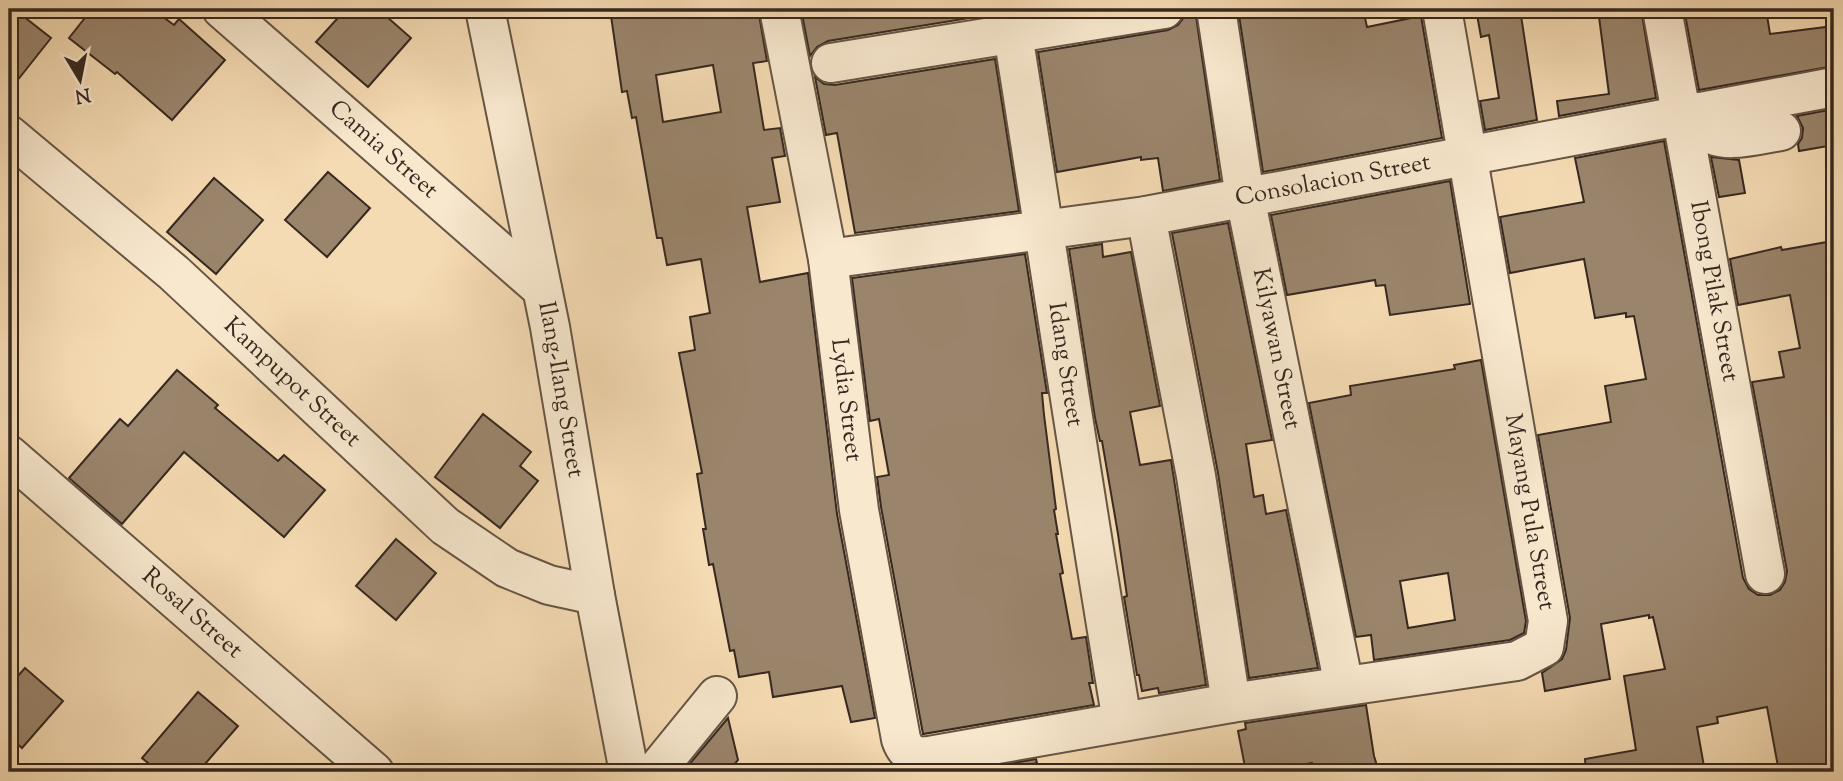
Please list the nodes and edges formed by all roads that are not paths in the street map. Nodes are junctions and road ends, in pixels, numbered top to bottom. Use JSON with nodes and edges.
{"nodes":[{"id":1,"x":222,"y":9,"type":"edge"},
{"id":2,"x":485,"y":9,"type":"edge"},
{"id":3,"x":779,"y":9,"type":"edge"},
{"id":4,"x":1164,"y":9,"type":"edge"},
{"id":5,"x":1216,"y":9,"type":"edge"},
{"id":6,"x":1442,"y":9,"type":"edge"},
{"id":7,"x":1662,"y":9,"type":"edge"},
{"id":8,"x":1011,"y":21,"type":"edge"},
{"id":9,"x":831,"y":63,"type":"dead end"},
{"id":10,"x":1834,"y":87,"type":"edge"},
{"id":11,"x":1689,"y":113,"type":"junction"},
{"id":12,"x":1781,"y":131,"type":"dead end"},
{"id":13,"x":9,"y":135,"type":"edge"},
{"id":14,"x":1469,"y":156,"type":"junction"},
{"id":15,"x":1245,"y":198,"type":"junction"},
{"id":16,"x":1146,"y":216,"type":"junction"},
{"id":17,"x":1045,"y":230,"type":"junction"},
{"id":18,"x":828,"y":259,"type":"junction"},
{"id":19,"x":542,"y":289,"type":"junction"},
{"id":20,"x":9,"y":455,"type":"edge"},
{"id":21,"x":1765,"y":574,"type":"dead end"},
{"id":22,"x":595,"y":595,"type":"junction"},
{"id":23,"x":1345,"y":686,"type":"junction"},
{"id":24,"x":717,"y":696,"type":"dead end"},
{"id":25,"x":1231,"y":703,"type":"junction"},
{"id":26,"x":1122,"y":721,"type":"junction"},
{"id":27,"x":931,"y":764,"type":"edge"},
{"id":28,"x":374,"y":772,"type":"edge"},
{"id":29,"x":629,"y":772,"type":"edge"},
{"id":30,"x":655,"y":772,"type":"edge"}],
"edges":[{"from":1,"to":19,"type":"street","name":"Camia Street"},
{"from":2,"to":19,"type":"street","name":"Ilang-Ilang Street"},
{"from":3,"to":18,"type":"street","name":"Lydia Street"},
{"from":4,"to":8,"type":"street"},
{"from":5,"to":15,"type":"street","name":"Kilyawan Street"},
{"from":6,"to":14,"type":"street","name":"Mayang Pula Street"},
{"from":7,"to":11,"type":"street","name":"Ibong Pilak Street"},
{"from":8,"to":9,"type":"street"},
{"from":8,"to":17,"type":"street","name":"Idang Street"},
{"from":10,"to":11,"type":"street","name":"Consolacion Street"},
{"from":11,"to":12,"type":"street"},
{"from":11,"to":14,"type":"street","name":"Consolacion Street"},
{"from":11,"to":21,"type":"street","name":"Ibong Pilak Street"},
{"from":13,"to":22,"type":"street","name":"Kampupot Street"},
{"from":14,"to":15,"type":"street","name":"Consolacion Street"},
{"from":14,"to":23,"type":"street","name":"Mayang Pula Street"},
{"from":15,"to":16,"type":"street","name":"Consolacion Street"},
{"from":15,"to":23,"type":"street","name":"Kilyawan Street"},
{"from":16,"to":17,"type":"street","name":"Consolacion Street"},
{"from":16,"to":25,"type":"street"},
{"from":17,"to":18,"type":"street","name":"Consolacion Street"},
{"from":17,"to":26,"type":"street","name":"Idang Street"},
{"from":18,"to":27,"type":"street","name":"Lydia Street"},
{"from":19,"to":22,"type":"street","name":"Ilang-Ilang Street"},
{"from":20,"to":28,"type":"street","name":"Rosal Street"},
{"from":22,"to":29,"type":"street","name":"Ilang-Ilang Street"},
{"from":23,"to":25,"type":"street","name":"Mayang Pula Street"},
{"from":24,"to":30,"type":"street"},
{"from":25,"to":26,"type":"street","name":"Mayang Pula Street"},
{"from":26,"to":27,"type":"street","name":"Mayang Pula Street"}]}
